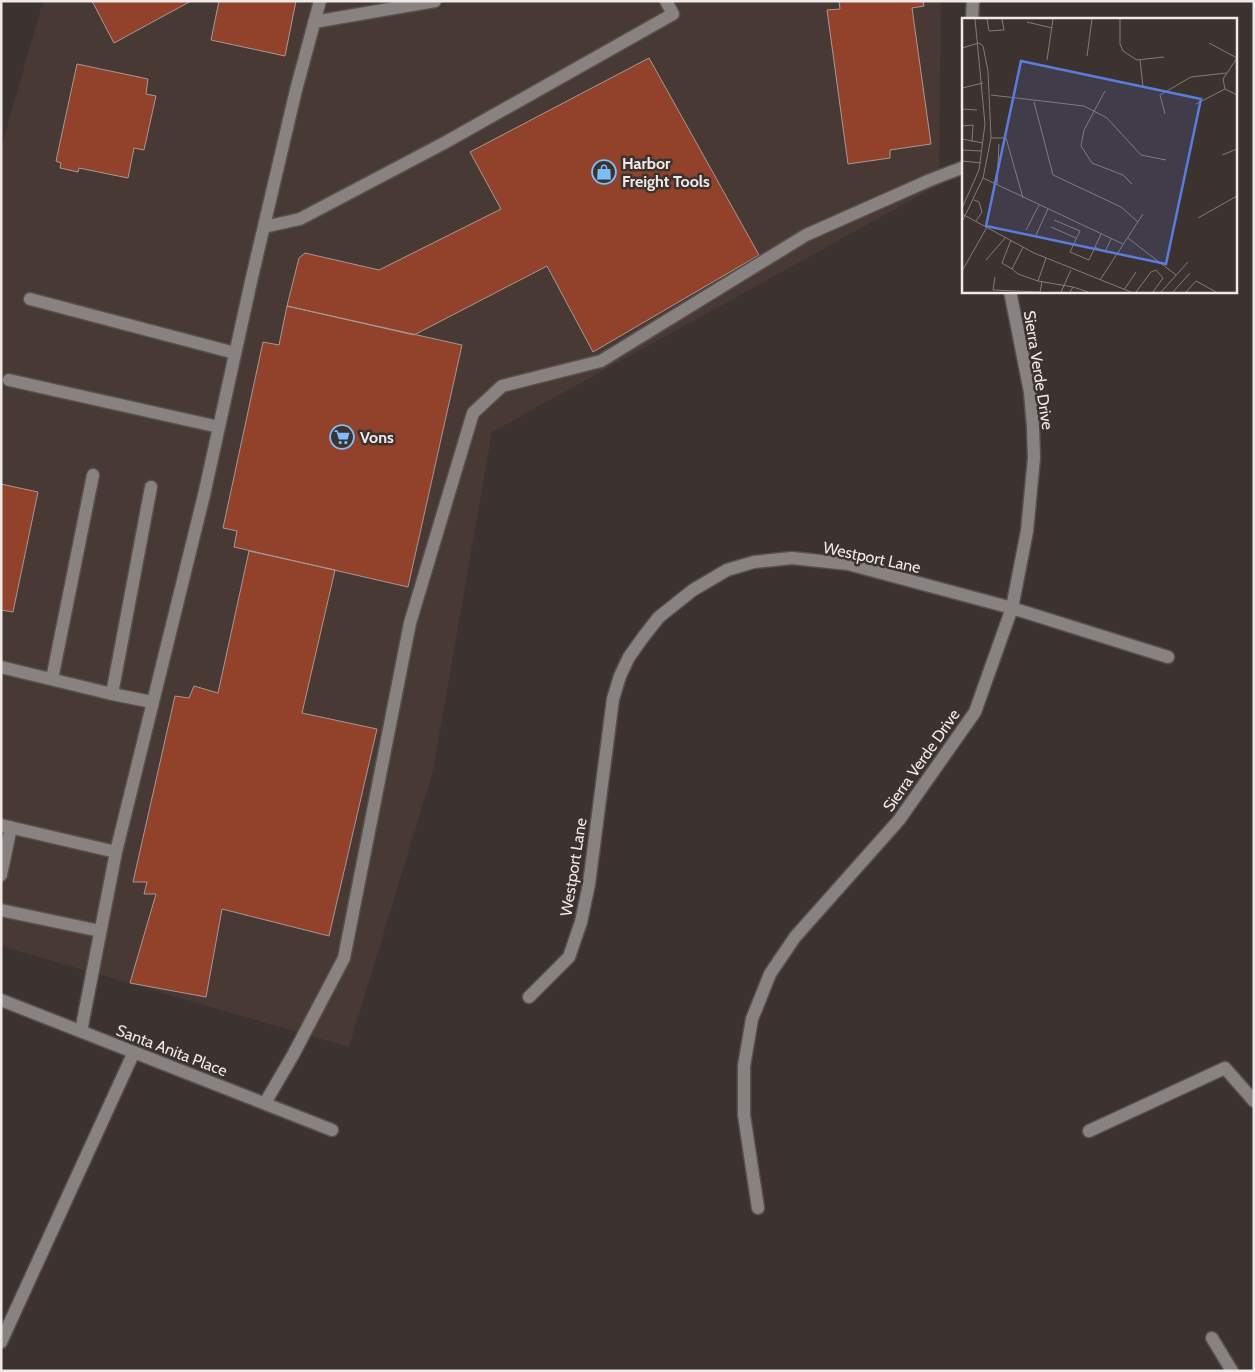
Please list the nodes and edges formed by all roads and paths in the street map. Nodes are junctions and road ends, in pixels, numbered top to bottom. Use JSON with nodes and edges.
{"nodes":[{"id":1,"x":320,"y":1,"type":"edge"},
{"id":2,"x":435,"y":1,"type":"edge"},
{"id":3,"x":666,"y":1,"type":"edge"},
{"id":4,"x":973,"y":1,"type":"edge"},
{"id":5,"x":972,"y":18,"type":"edge"},
{"id":6,"x":314,"y":22,"type":"junction"},
{"id":7,"x":962,"y":168,"type":"edge"},
{"id":8,"x":264,"y":227,"type":"junction"},
{"id":9,"x":1010,"y":292,"type":"edge"},
{"id":10,"x":30,"y":299,"type":"dead end"},
{"id":11,"x":235,"y":354,"type":"junction"},
{"id":12,"x":9,"y":380,"type":"dead end"},
{"id":13,"x":219,"y":427,"type":"junction"},
{"id":14,"x":93,"y":474,"type":"dead end"},
{"id":15,"x":151,"y":487,"type":"dead end"},
{"id":16,"x":1012,"y":608,"type":"junction"},
{"id":17,"x":1168,"y":657,"type":"dead end"},
{"id":18,"x":1,"y":667,"type":"edge"},
{"id":19,"x":52,"y":679,"type":"junction"},
{"id":20,"x":112,"y":694,"type":"junction"},
{"id":21,"x":152,"y":702,"type":"junction"},
{"id":22,"x":6,"y":826,"type":"edge"},
{"id":23,"x":116,"y":852,"type":"junction"},
{"id":24,"x":1,"y":875,"type":"edge"},
{"id":25,"x":1,"y":910,"type":"edge"},
{"id":26,"x":100,"y":931,"type":"junction"},
{"id":27,"x":529,"y":997,"type":"dead end"},
{"id":28,"x":1,"y":1000,"type":"edge"},
{"id":29,"x":81,"y":1031,"type":"junction"},
{"id":30,"x":134,"y":1052,"type":"junction"},
{"id":31,"x":1254,"y":1100,"type":"edge"},
{"id":32,"x":265,"y":1104,"type":"junction"},
{"id":33,"x":332,"y":1130,"type":"dead end"},
{"id":34,"x":1089,"y":1131,"type":"dead end"},
{"id":35,"x":758,"y":1208,"type":"dead end"},
{"id":36,"x":1212,"y":1338,"type":"dead end"},
{"id":37,"x":1,"y":1342,"type":"edge"},
{"id":38,"x":1232,"y":1371,"type":"edge"}],
"edges":[{"from":1,"to":6,"type":"street"},
{"from":2,"to":6,"type":"street"},
{"from":3,"to":8,"type":"street"},
{"from":4,"to":5,"type":"street"},
{"from":6,"to":8,"type":"street"},
{"from":7,"to":32,"type":"street"},
{"from":8,"to":11,"type":"street"},
{"from":9,"to":16,"type":"street","name":"Sierra Verde Drive"},
{"from":10,"to":11,"type":"street"},
{"from":11,"to":13,"type":"street"},
{"from":12,"to":13,"type":"street"},
{"from":13,"to":21,"type":"street"},
{"from":14,"to":19,"type":"street"},
{"from":15,"to":20,"type":"street"},
{"from":16,"to":17,"type":"street","name":"Westport Lane"},
{"from":16,"to":27,"type":"street","name":"Westport Lane"},
{"from":16,"to":35,"type":"street","name":"Sierra Verde Drive"},
{"from":18,"to":19,"type":"street"},
{"from":19,"to":20,"type":"street"},
{"from":20,"to":21,"type":"street"},
{"from":21,"to":23,"type":"street"},
{"from":22,"to":23,"type":"street"},
{"from":22,"to":24,"type":"street"},
{"from":23,"to":26,"type":"street"},
{"from":25,"to":26,"type":"street"},
{"from":26,"to":29,"type":"street"},
{"from":28,"to":29,"type":"street","name":"Santa Anita Place"},
{"from":29,"to":30,"type":"street","name":"Santa Anita Place"},
{"from":30,"to":32,"type":"street","name":"Santa Anita Place"},
{"from":30,"to":37,"type":"street"},
{"from":31,"to":34,"type":"street"},
{"from":32,"to":33,"type":"street","name":"Santa Anita Place"},
{"from":36,"to":38,"type":"street"}]}
